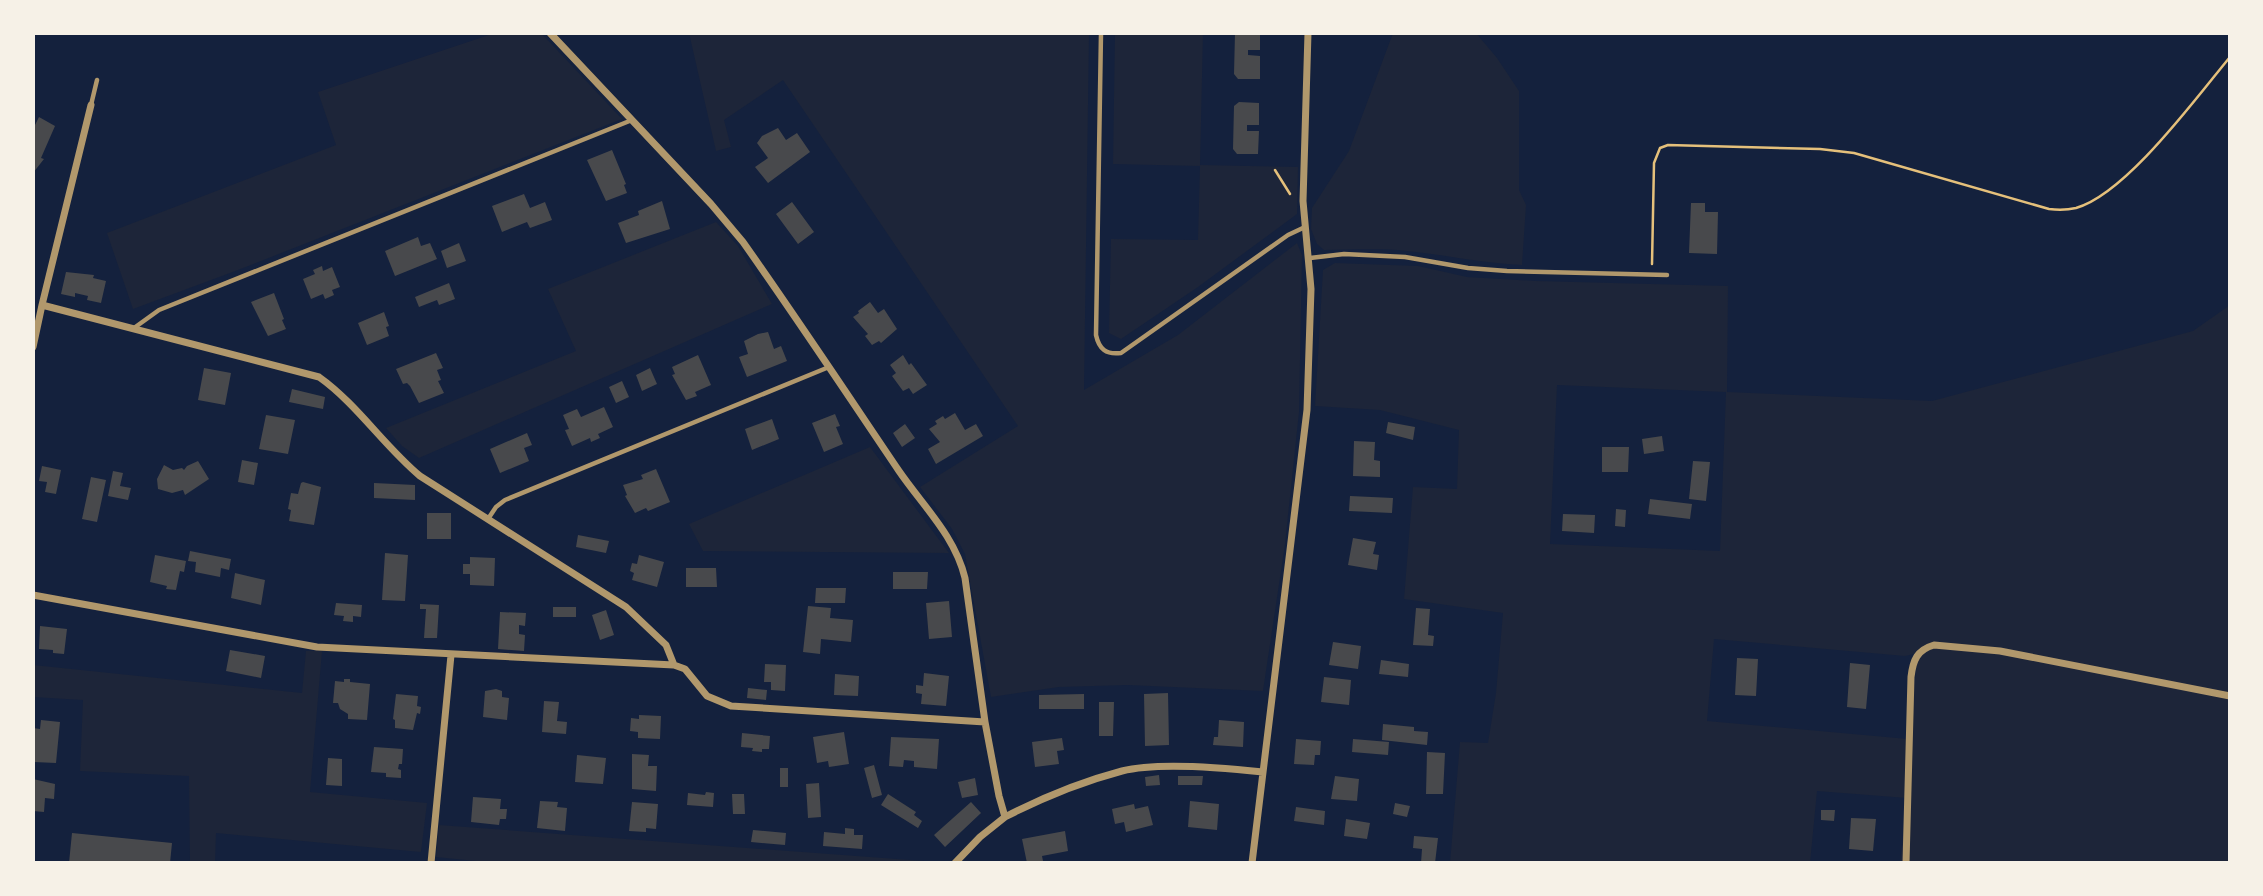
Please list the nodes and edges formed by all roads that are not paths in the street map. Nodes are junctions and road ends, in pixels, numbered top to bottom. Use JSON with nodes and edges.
{"nodes":[{"id":1,"x":550,"y":33,"type":"edge"},
{"id":2,"x":1101,"y":33,"type":"edge"},
{"id":3,"x":1308,"y":33,"type":"edge"},
{"id":4,"x":97,"y":80,"type":"dead end"},
{"id":5,"x":91,"y":105,"type":"joint"},
{"id":6,"x":632,"y":120,"type":"junction"},
{"id":7,"x":1305,"y":227,"type":"junction"},
{"id":8,"x":1310,"y":258,"type":"junction"},
{"id":9,"x":1667,"y":275,"type":"dead end"},
{"id":10,"x":42,"y":305,"type":"junction"},
{"id":11,"x":134,"y":328,"type":"junction"},
{"id":12,"x":33,"y":347,"type":"edge"},
{"id":13,"x":829,"y":367,"type":"junction"},
{"id":14,"x":488,"y":519,"type":"junction"},
{"id":15,"x":33,"y":595,"type":"edge"},
{"id":16,"x":451,"y":655,"type":"junction"},
{"id":17,"x":674,"y":664,"type":"junction"},
{"id":18,"x":2230,"y":696,"type":"edge"},
{"id":19,"x":985,"y":722,"type":"junction"},
{"id":20,"x":1263,"y":772,"type":"junction"},
{"id":21,"x":1005,"y":817,"type":"junction"},
{"id":22,"x":431,"y":863,"type":"edge"},
{"id":23,"x":955,"y":863,"type":"edge"},
{"id":24,"x":1252,"y":863,"type":"edge"},
{"id":25,"x":1906,"y":863,"type":"edge"}],
"edges":[{"from":1,"to":6,"type":"street"},
{"from":2,"to":7,"type":"lane"},
{"from":3,"to":7,"type":"street"},
{"from":4,"to":5,"type":"lane"},
{"from":5,"to":10,"type":"street"},
{"from":6,"to":11,"type":"lane"},
{"from":6,"to":13,"type":"street"},
{"from":7,"to":8,"type":"street"},
{"from":8,"to":9,"type":"lane"},
{"from":8,"to":20,"type":"street"},
{"from":10,"to":11,"type":"street"},
{"from":10,"to":12,"type":"street"},
{"from":11,"to":14,"type":"street"},
{"from":13,"to":14,"type":"lane"},
{"from":13,"to":19,"type":"street"},
{"from":14,"to":17,"type":"street"},
{"from":15,"to":16,"type":"street"},
{"from":16,"to":17,"type":"street"},
{"from":16,"to":22,"type":"street"},
{"from":17,"to":19,"type":"street"},
{"from":18,"to":25,"type":"street"},
{"from":19,"to":21,"type":"street"},
{"from":20,"to":21,"type":"street"},
{"from":20,"to":24,"type":"street"},
{"from":21,"to":23,"type":"street"}]}
